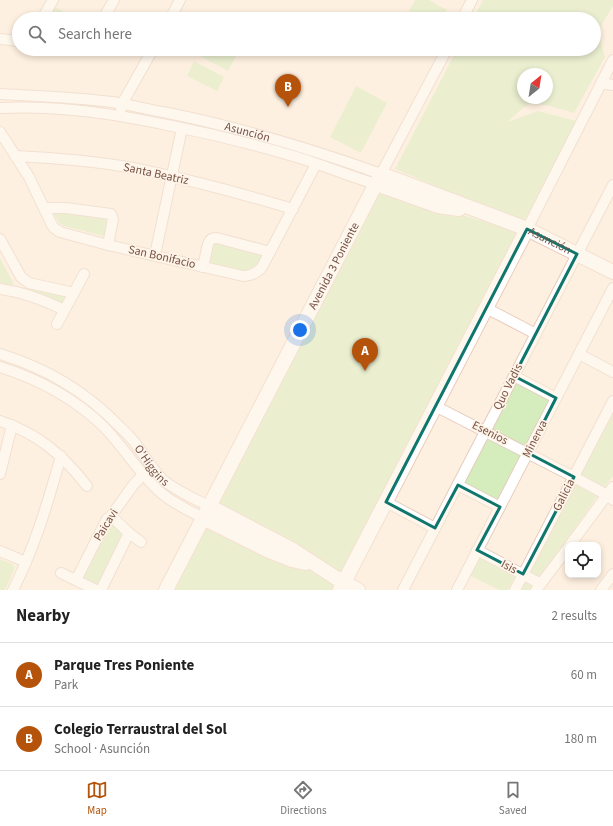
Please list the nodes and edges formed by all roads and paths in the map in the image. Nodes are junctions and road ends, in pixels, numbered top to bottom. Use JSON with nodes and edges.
{"nodes":[{"id":1,"x":53,"y":0,"type":"edge"},
{"id":2,"x":114,"y":0,"type":"edge"},
{"id":3,"x":180,"y":0,"type":"edge"},
{"id":4,"x":472,"y":0,"type":"edge"},
{"id":5,"x":46,"y":12,"type":"edge"},
{"id":6,"x":107,"y":12,"type":"edge"},
{"id":7,"x":174,"y":12,"type":"edge"},
{"id":8,"x":466,"y":12,"type":"edge"},
{"id":9,"x":0,"y":39,"type":"edge"},
{"id":10,"x":12,"y":40,"type":"edge"},
{"id":11,"x":149,"y":56,"type":"edge"},
{"id":12,"x":443,"y":56,"type":"edge"},
{"id":13,"x":613,"y":60,"type":"edge"},
{"id":14,"x":601,"y":83,"type":"junction"},
{"id":15,"x":613,"y":85,"type":"edge"},
{"id":16,"x":0,"y":94,"type":"edge"},
{"id":17,"x":122,"y":104,"type":"junction"},
{"id":18,"x":0,"y":108,"type":"edge"},
{"id":19,"x":120,"y":116,"type":"junction"},
{"id":20,"x":182,"y":128,"type":"junction"},
{"id":21,"x":0,"y":132,"type":"edge"},
{"id":22,"x":15,"y":156,"type":"junction"},
{"id":23,"x":316,"y":164,"type":"junction"},
{"id":24,"x":172,"y":177,"type":"junction"},
{"id":25,"x":379,"y":179,"type":"junction"},
{"id":26,"x":613,"y":185,"type":"edge"},
{"id":27,"x":44,"y":208,"type":"junction"},
{"id":28,"x":293,"y":209,"type":"junction"},
{"id":29,"x":527,"y":229,"type":"junction"},
{"id":30,"x":0,"y":239,"type":"edge"},
{"id":31,"x":108,"y":244,"type":"junction"},
{"id":32,"x":270,"y":252,"type":"junction"},
{"id":33,"x":577,"y":254,"type":"junction"},
{"id":34,"x":155,"y":256,"type":"junction"},
{"id":35,"x":203,"y":267,"type":"junction"},
{"id":36,"x":613,"y":272,"type":"edge"},
{"id":37,"x":84,"y":274,"type":"dead end"},
{"id":38,"x":25,"y":280,"type":"junction"},
{"id":39,"x":613,"y":288,"type":"edge"},
{"id":40,"x":0,"y":289,"type":"edge"},
{"id":41,"x":20,"y":292,"type":"junction"},
{"id":42,"x":74,"y":293,"type":"junction"},
{"id":43,"x":486,"y":308,"type":"junction"},
{"id":44,"x":64,"y":310,"type":"junction"},
{"id":45,"x":57,"y":324,"type":"dead end"},
{"id":46,"x":536,"y":334,"type":"junction"},
{"id":47,"x":0,"y":354,"type":"edge"},
{"id":48,"x":579,"y":354,"type":"junction"},
{"id":49,"x":0,"y":367,"type":"edge"},
{"id":50,"x":613,"y":372,"type":"edge"},
{"id":51,"x":514,"y":376,"type":"junction"},
{"id":52,"x":556,"y":398,"type":"junction"},
{"id":53,"x":613,"y":401,"type":"edge"},
{"id":54,"x":436,"y":406,"type":"junction"},
{"id":55,"x":0,"y":421,"type":"edge"},
{"id":56,"x":12,"y":425,"type":"junction"},
{"id":57,"x":486,"y":431,"type":"junction"},
{"id":58,"x":528,"y":453,"type":"junction"},
{"id":59,"x":61,"y":456,"type":"junction"},
{"id":60,"x":0,"y":474,"type":"edge"},
{"id":61,"x":143,"y":475,"type":"junction"},
{"id":62,"x":574,"y":477,"type":"junction"},
{"id":63,"x":458,"y":485,"type":"junction"},
{"id":64,"x":87,"y":486,"type":"dead end"},
{"id":65,"x":611,"y":494,"type":"edge"},
{"id":66,"x":386,"y":502,"type":"junction"},
{"id":67,"x":500,"y":507,"type":"junction"},
{"id":68,"x":206,"y":512,"type":"junction"},
{"id":69,"x":111,"y":516,"type":"junction"},
{"id":70,"x":435,"y":528,"type":"junction"},
{"id":71,"x":130,"y":533,"type":"junction"},
{"id":72,"x":140,"y":542,"type":"dead end"},
{"id":73,"x":572,"y":542,"type":"edge"},
{"id":74,"x":478,"y":550,"type":"junction"},
{"id":75,"x":0,"y":551,"type":"edge"},
{"id":76,"x":565,"y":552,"type":"edge"},
{"id":77,"x":26,"y":562,"type":"junction"},
{"id":78,"x":61,"y":573,"type":"dead end"},
{"id":79,"x":523,"y":574,"type":"junction"},
{"id":80,"x":613,"y":574,"type":"edge"},
{"id":81,"x":76,"y":580,"type":"junction"},
{"id":82,"x":342,"y":586,"type":"edge"},
{"id":83,"x":539,"y":587,"type":"edge"},
{"id":84,"x":13,"y":590,"type":"edge"},
{"id":85,"x":96,"y":590,"type":"edge"},
{"id":86,"x":101,"y":590,"type":"edge"},
{"id":87,"x":166,"y":590,"type":"edge"},
{"id":88,"x":358,"y":590,"type":"edge"},
{"id":89,"x":403,"y":590,"type":"edge"},
{"id":90,"x":457,"y":590,"type":"edge"},
{"id":91,"x":515,"y":590,"type":"edge"},
{"id":92,"x":601,"y":590,"type":"edge"}],
"edges":[{"from":1,"to":5,"type":"street"},
{"from":2,"to":6,"type":"street"},
{"from":3,"to":7,"type":"street"},
{"from":4,"to":8,"type":"street"},
{"from":9,"to":10,"type":"street"},
{"from":11,"to":17,"type":"street"},
{"from":12,"to":25,"type":"street","name":"Avenida 3 Poniente"},
{"from":13,"to":14,"type":"street"},
{"from":14,"to":15,"type":"street"},
{"from":14,"to":29,"type":"street"},
{"from":16,"to":17,"type":"street","name":"Asunción"},
{"from":17,"to":19,"type":"street"},
{"from":17,"to":25,"type":"street","name":"Asunción"},
{"from":18,"to":19,"type":"street","name":"Asunción"},
{"from":19,"to":20,"type":"street","name":"Asunción"},
{"from":20,"to":23,"type":"street","name":"Asunción"},
{"from":20,"to":24,"type":"street"},
{"from":21,"to":22,"type":"street","name":"San Bonifacio"},
{"from":22,"to":24,"type":"street","name":"Santa Beatriz"},
{"from":22,"to":27,"type":"street","name":"San Bonifacio"},
{"from":23,"to":25,"type":"street","name":"Asunción"},
{"from":23,"to":28,"type":"street","name":"San Bonifacio"},
{"from":24,"to":28,"type":"street","name":"Santa Beatriz"},
{"from":24,"to":34,"type":"street"},
{"from":25,"to":29,"type":"street","name":"Asunción"},
{"from":25,"to":68,"type":"street","name":"Avenida 3 Poniente"},
{"from":26,"to":33,"type":"street","name":"Quo Vadis"},
{"from":27,"to":31,"type":"street","name":"San Bonifacio"},
{"from":27,"to":31,"type":"street"},
{"from":28,"to":32,"type":"street","name":"San Bonifacio"},
{"from":29,"to":33,"type":"street","name":"Asunción"},
{"from":29,"to":43,"type":"street"},
{"from":30,"to":38,"type":"street"},
{"from":31,"to":34,"type":"street","name":"San Bonifacio"},
{"from":32,"to":35,"type":"street","name":"San Bonifacio"},
{"from":32,"to":35,"type":"street"},
{"from":33,"to":36,"type":"street","name":"Asunción"},
{"from":33,"to":46,"type":"street","name":"Quo Vadis"},
{"from":34,"to":35,"type":"street","name":"San Bonifacio"},
{"from":37,"to":42,"type":"street"},
{"from":38,"to":41,"type":"street"},
{"from":38,"to":42,"type":"street"},
{"from":39,"to":48,"type":"street","name":"Minerva"},
{"from":40,"to":41,"type":"street"},
{"from":41,"to":44,"type":"street"},
{"from":42,"to":44,"type":"street"},
{"from":43,"to":46,"type":"street"},
{"from":43,"to":54,"type":"street"},
{"from":44,"to":45,"type":"street"},
{"from":46,"to":51,"type":"street","name":"Quo Vadis"},
{"from":47,"to":68,"type":"street","name":"O'Higgins"},
{"from":48,"to":50,"type":"street"},
{"from":48,"to":52,"type":"street","name":"Minerva"},
{"from":49,"to":61,"type":"street","name":"O'Higgins"},
{"from":51,"to":52,"type":"street"},
{"from":51,"to":57,"type":"street","name":"Quo Vadis"},
{"from":52,"to":58,"type":"street","name":"Minerva"},
{"from":53,"to":62,"type":"street","name":"Galicia"},
{"from":54,"to":57,"type":"street","name":"Esenios"},
{"from":54,"to":66,"type":"street"},
{"from":55,"to":56,"type":"street"},
{"from":56,"to":59,"type":"street"},
{"from":56,"to":60,"type":"street"},
{"from":57,"to":58,"type":"street","name":"Esenios"},
{"from":57,"to":63,"type":"street","name":"Quo Vadis"},
{"from":58,"to":62,"type":"street","name":"Esenios"},
{"from":58,"to":67,"type":"street","name":"Minerva"},
{"from":59,"to":64,"type":"street"},
{"from":59,"to":77,"type":"street"},
{"from":61,"to":68,"type":"street","name":"O'Higgins"},
{"from":61,"to":69,"type":"street","name":"Paicavi"},
{"from":62,"to":65,"type":"street","name":"Esenios"},
{"from":62,"to":79,"type":"street","name":"Galicia"},
{"from":63,"to":67,"type":"street"},
{"from":63,"to":70,"type":"street","name":"Quo Vadis"},
{"from":65,"to":73,"type":"street"},
{"from":66,"to":70,"type":"street"},
{"from":66,"to":82,"type":"street"},
{"from":67,"to":74,"type":"street","name":"Minerva"},
{"from":68,"to":82,"type":"street","name":"O'Higgins"},
{"from":68,"to":87,"type":"street","name":"Avenida 3 Poniente"},
{"from":69,"to":71,"type":"street"},
{"from":69,"to":81,"type":"street","name":"Paicavi"},
{"from":70,"to":89,"type":"street","name":"Quo Vadis"},
{"from":71,"to":72,"type":"street"},
{"from":71,"to":86,"type":"street"},
{"from":74,"to":79,"type":"street","name":"Isis"},
{"from":74,"to":90,"type":"street","name":"Minerva"},
{"from":75,"to":77,"type":"street"},
{"from":76,"to":83,"type":"street"},
{"from":77,"to":84,"type":"street"},
{"from":78,"to":81,"type":"street"},
{"from":79,"to":83,"type":"street","name":"Isis"},
{"from":79,"to":91,"type":"street","name":"Galicia"},
{"from":80,"to":92,"type":"street"},
{"from":81,"to":85,"type":"street"},
{"from":82,"to":88,"type":"street","name":"O'Higgins"}]}
